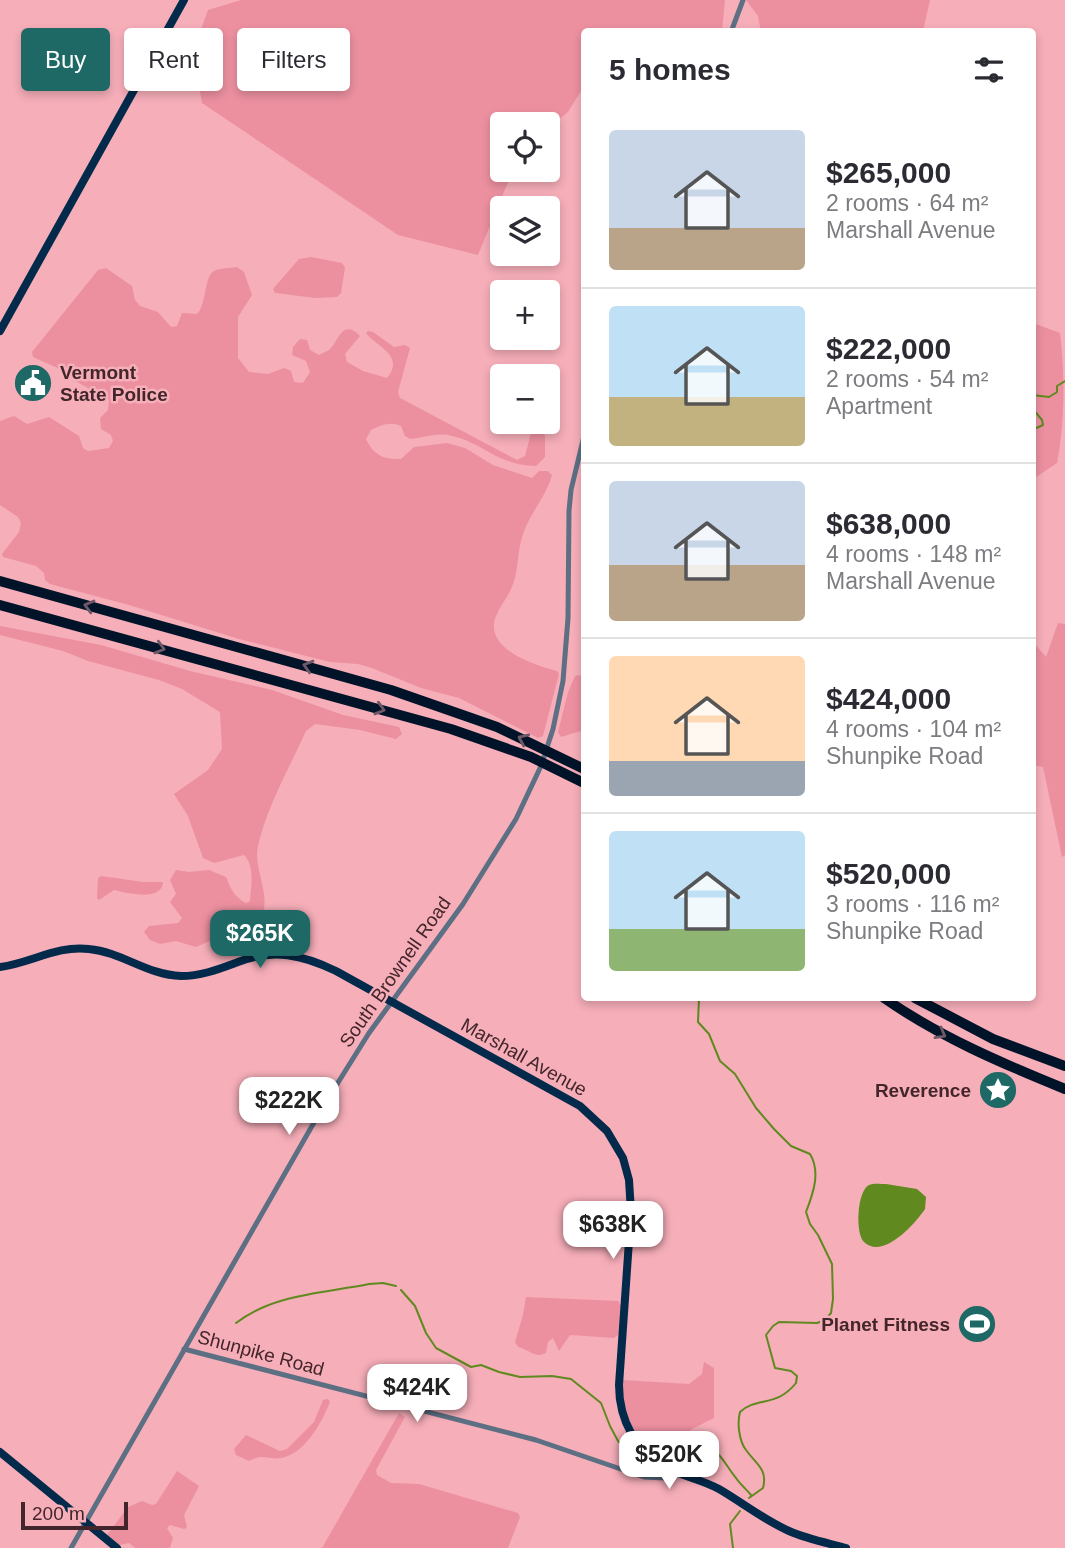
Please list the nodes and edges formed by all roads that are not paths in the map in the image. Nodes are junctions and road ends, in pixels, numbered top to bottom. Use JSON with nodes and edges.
{"nodes":[{"id":1,"x":184,"y":0,"type":"edge"},
{"id":2,"x":743,"y":0,"type":"edge"},
{"id":3,"x":732,"y":28,"type":"edge"},
{"id":4,"x":0,"y":331,"type":"edge"},
{"id":5,"x":581,"y":448,"type":"edge"},
{"id":6,"x":0,"y":574,"type":"edge"},
{"id":7,"x":0,"y":581,"type":"edge"},
{"id":8,"x":41,"y":593,"type":"junction"},
{"id":9,"x":0,"y":607,"type":"edge"},
{"id":10,"x":581,"y":768,"type":"edge"},
{"id":11,"x":581,"y":782,"type":"edge"},
{"id":12,"x":0,"y":967,"type":"edge"},
{"id":13,"x":889,"y":1001,"type":"edge"},
{"id":14,"x":921,"y":1001,"type":"edge"},
{"id":15,"x":391,"y":1002,"type":"junction"},
{"id":16,"x":1065,"y":1066,"type":"edge"},
{"id":17,"x":1065,"y":1088,"type":"edge"},
{"id":18,"x":184,"y":1349,"type":"junction"},
{"id":19,"x":0,"y":1451,"type":"edge"},
{"id":20,"x":670,"y":1469,"type":"junction"},
{"id":21,"x":86,"y":1522,"type":"junction"},
{"id":22,"x":71,"y":1548,"type":"edge"},
{"id":23,"x":117,"y":1548,"type":"edge"},
{"id":24,"x":846,"y":1548,"type":"edge"}],
"edges":[{"from":1,"to":4,"type":"main road"},
{"from":2,"to":3,"type":"street"},
{"from":5,"to":15,"type":"street","name":"South Brownell Road"},
{"from":6,"to":8,"type":"highway"},
{"from":7,"to":8,"type":"highway"},
{"from":10,"to":8,"type":"highway","one_way":true},
{"from":9,"to":11,"type":"highway","one_way":true},
{"from":12,"to":15,"type":"main road","name":"Marshall Avenue"},
{"from":13,"to":17,"type":"highway","one_way":true},
{"from":14,"to":16,"type":"highway"},
{"from":15,"to":18,"type":"street","name":"South Brownell Road"},
{"from":15,"to":20,"type":"main road","name":"Marshall Avenue"},
{"from":18,"to":20,"type":"street","name":"Shunpike Road"},
{"from":18,"to":21,"type":"street","name":"South Brownell Road"},
{"from":19,"to":21,"type":"main road"},
{"from":20,"to":24,"type":"main road","name":"Marshall Avenue"},
{"from":21,"to":22,"type":"street","name":"South Brownell Road"},
{"from":21,"to":23,"type":"main road"}]}
